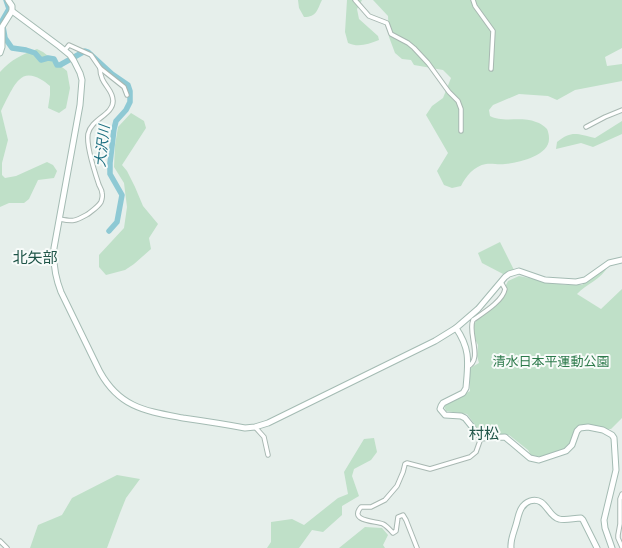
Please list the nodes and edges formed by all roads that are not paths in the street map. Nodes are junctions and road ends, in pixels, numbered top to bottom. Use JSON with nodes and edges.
{"nodes":[{"id":1,"x":8,"y":0,"type":"edge"},
{"id":2,"x":355,"y":0,"type":"edge"},
{"id":3,"x":473,"y":0,"type":"edge"},
{"id":4,"x":12,"y":11,"type":"junction"},
{"id":5,"x":65,"y":50,"type":"junction"},
{"id":6,"x":0,"y":53,"type":"edge"},
{"id":7,"x":100,"y":68,"type":"junction"},
{"id":8,"x":491,"y":69,"type":"dead end"},
{"id":9,"x":127,"y":95,"type":"dead end"},
{"id":10,"x":622,"y":110,"type":"edge"},
{"id":11,"x":586,"y":127,"type":"dead end"},
{"id":12,"x":461,"y":131,"type":"dead end"},
{"id":13,"x":60,"y":219,"type":"junction"},
{"id":14,"x":622,"y":260,"type":"edge"},
{"id":15,"x":501,"y":282,"type":"junction"},
{"id":16,"x":456,"y":328,"type":"junction"},
{"id":17,"x":467,"y":367,"type":"junction"},
{"id":18,"x":255,"y":427,"type":"junction"},
{"id":19,"x":481,"y":438,"type":"junction"},
{"id":20,"x":268,"y":455,"type":"dead end"},
{"id":21,"x":622,"y":494,"type":"edge"},
{"id":22,"x":0,"y":541,"type":"edge"},
{"id":23,"x":622,"y":547,"type":"edge"},
{"id":24,"x":7,"y":548,"type":"edge"},
{"id":25,"x":417,"y":548,"type":"edge"},
{"id":26,"x":510,"y":548,"type":"edge"},
{"id":27,"x":597,"y":548,"type":"edge"},
{"id":28,"x":612,"y":548,"type":"edge"}],
"edges":[{"from":1,"to":4,"type":"street"},
{"from":2,"to":12,"type":"street"},
{"from":3,"to":8,"type":"street"},
{"from":4,"to":5,"type":"street"},
{"from":4,"to":6,"type":"street"},
{"from":5,"to":7,"type":"street"},
{"from":5,"to":13,"type":"street"},
{"from":7,"to":9,"type":"street"},
{"from":7,"to":13,"type":"street"},
{"from":10,"to":11,"type":"street"},
{"from":13,"to":18,"type":"street"},
{"from":14,"to":15,"type":"street"},
{"from":15,"to":16,"type":"street"},
{"from":15,"to":17,"type":"street"},
{"from":16,"to":17,"type":"street"},
{"from":16,"to":18,"type":"street"},
{"from":17,"to":19,"type":"street"},
{"from":18,"to":20,"type":"street"},
{"from":19,"to":25,"type":"street"},
{"from":19,"to":28,"type":"street"},
{"from":21,"to":23,"type":"street"},
{"from":22,"to":24,"type":"street"},
{"from":26,"to":27,"type":"street"}]}
